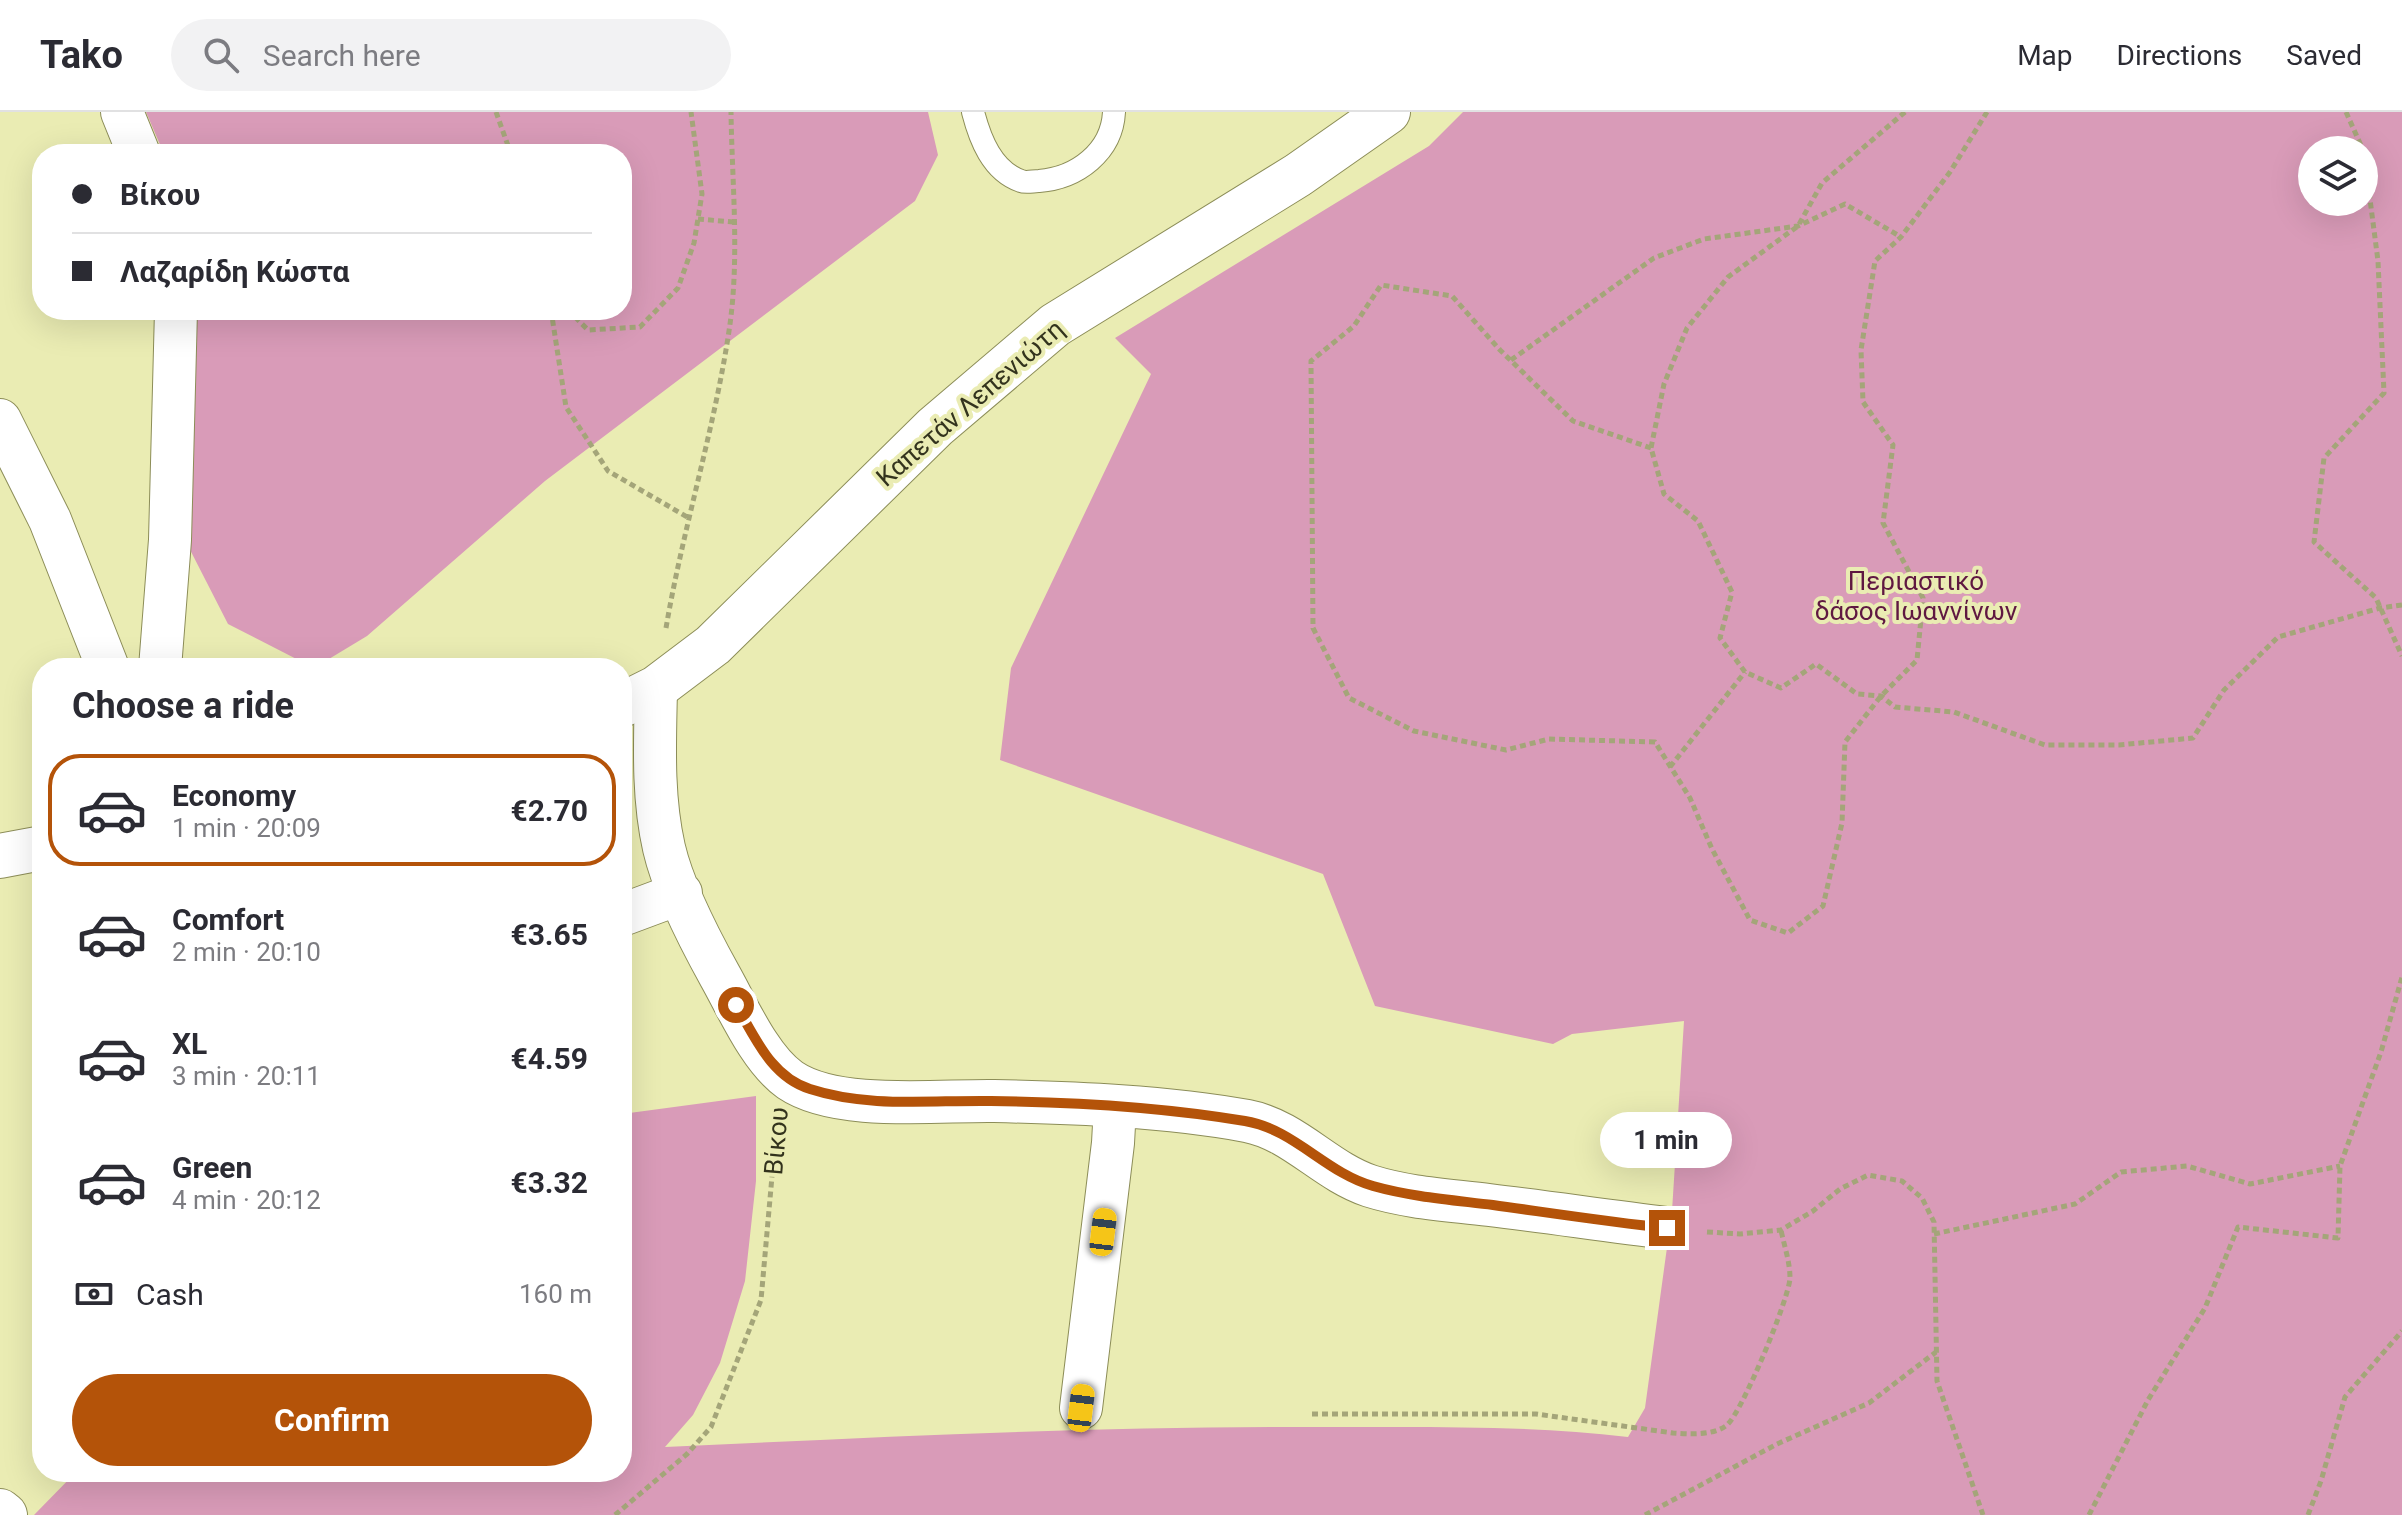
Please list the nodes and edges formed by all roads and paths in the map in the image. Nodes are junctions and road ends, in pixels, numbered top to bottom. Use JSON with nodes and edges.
{"nodes":[{"id":1,"x":122,"y":112,"type":"edge"},
{"id":2,"x":496,"y":112,"type":"edge"},
{"id":3,"x":691,"y":112,"type":"edge"},
{"id":4,"x":731,"y":112,"type":"edge"},
{"id":5,"x":973,"y":112,"type":"edge"},
{"id":6,"x":1114,"y":112,"type":"edge"},
{"id":7,"x":1388,"y":112,"type":"edge"},
{"id":8,"x":1905,"y":112,"type":"edge"},
{"id":9,"x":1987,"y":112,"type":"edge"},
{"id":10,"x":2346,"y":112,"type":"edge"},
{"id":11,"x":2356,"y":136,"type":"edge"},
{"id":12,"x":135,"y":144,"type":"edge"},
{"id":13,"x":507,"y":144,"type":"edge"},
{"id":14,"x":2372,"y":216,"type":"edge"},
{"id":15,"x":698,"y":219,"type":"junction"},
{"id":16,"x":733,"y":223,"type":"junction"},
{"id":17,"x":1798,"y":226,"type":"junction"},
{"id":18,"x":1901,"y":237,"type":"junction"},
{"id":19,"x":176,"y":320,"type":"edge"},
{"id":20,"x":553,"y":320,"type":"edge"},
{"id":21,"x":578,"y":320,"type":"edge"},
{"id":22,"x":1511,"y":360,"type":"junction"},
{"id":23,"x":0,"y":420,"type":"edge"},
{"id":24,"x":1651,"y":448,"type":"junction"},
{"id":25,"x":689,"y":518,"type":"junction"},
{"id":26,"x":2402,"y":605,"type":"edge"},
{"id":27,"x":2380,"y":608,"type":"junction"},
{"id":28,"x":2402,"y":656,"type":"edge"},
{"id":29,"x":104,"y":658,"type":"edge"},
{"id":30,"x":161,"y":658,"type":"edge"},
{"id":31,"x":1745,"y":672,"type":"junction"},
{"id":32,"x":639,"y":696,"type":"edge"},
{"id":33,"x":1881,"y":696,"type":"junction"},
{"id":34,"x":1670,"y":767,"type":"junction"},
{"id":35,"x":32,"y":850,"type":"edge"},
{"id":36,"x":0,"y":856,"type":"edge"},
{"id":37,"x":681,"y":893,"type":"junction"},
{"id":38,"x":632,"y":911,"type":"edge"},
{"id":39,"x":2402,"y":977,"type":"edge"},
{"id":40,"x":786,"y":1077,"type":"junction"},
{"id":41,"x":1115,"y":1107,"type":"junction"},
{"id":42,"x":2340,"y":1166,"type":"junction"},
{"id":43,"x":1667,"y":1228,"type":"joint"},
{"id":44,"x":1781,"y":1230,"type":"junction"},
{"id":45,"x":1934,"y":1234,"type":"junction"},
{"id":46,"x":2402,"y":1331,"type":"edge"},
{"id":47,"x":1936,"y":1351,"type":"junction"},
{"id":48,"x":1081,"y":1408,"type":"dead end"},
{"id":49,"x":1312,"y":1414,"type":"dead end"},
{"id":50,"x":0,"y":1511,"type":"edge"},
{"id":51,"x":5,"y":1515,"type":"edge"},
{"id":52,"x":615,"y":1515,"type":"edge"},
{"id":53,"x":1645,"y":1515,"type":"edge"},
{"id":54,"x":1983,"y":1515,"type":"edge"},
{"id":55,"x":2089,"y":1515,"type":"edge"},
{"id":56,"x":2308,"y":1515,"type":"edge"}],
"edges":[{"from":1,"to":12,"type":"street"},
{"from":2,"to":13,"type":"path"},
{"from":3,"to":15,"type":"path"},
{"from":4,"to":16,"type":"path"},
{"from":5,"to":6,"type":"lane"},
{"from":7,"to":32,"type":"street","name":"Καπετάν Λεπενιώτη"},
{"from":8,"to":17,"type":"path"},
{"from":9,"to":18,"type":"path"},
{"from":10,"to":11,"type":"path"},
{"from":14,"to":27,"type":"path"},
{"from":15,"to":16,"type":"path"},
{"from":15,"to":21,"type":"path"},
{"from":16,"to":25,"type":"path"},
{"from":17,"to":18,"type":"path"},
{"from":17,"to":22,"type":"path"},
{"from":17,"to":24,"type":"path"},
{"from":18,"to":33,"type":"path"},
{"from":19,"to":30,"type":"street"},
{"from":20,"to":25,"type":"path"},
{"from":22,"to":24,"type":"path"},
{"from":22,"to":34,"type":"path"},
{"from":23,"to":29,"type":"street"},
{"from":24,"to":31,"type":"path"},
{"from":25,"to":32,"type":"path"},
{"from":26,"to":27,"type":"path"},
{"from":27,"to":28,"type":"path"},
{"from":27,"to":33,"type":"path"},
{"from":31,"to":33,"type":"path"},
{"from":31,"to":34,"type":"path"},
{"from":32,"to":37,"type":"street","name":"Βίκου"},
{"from":33,"to":34,"type":"path"},
{"from":35,"to":36,"type":"street"},
{"from":37,"to":38,"type":"street"},
{"from":37,"to":40,"type":"street","name":"Βίκου"},
{"from":39,"to":42,"type":"path"},
{"from":40,"to":41,"type":"street"},
{"from":40,"to":52,"type":"path","name":"Βίκου"},
{"from":41,"to":43,"type":"street"},
{"from":41,"to":48,"type":"street"},
{"from":42,"to":45,"type":"path"},
{"from":42,"to":55,"type":"path"},
{"from":43,"to":44,"type":"path"},
{"from":44,"to":45,"type":"path"},
{"from":44,"to":49,"type":"path"},
{"from":45,"to":47,"type":"path"},
{"from":46,"to":56,"type":"path"},
{"from":47,"to":53,"type":"path"},
{"from":47,"to":54,"type":"path"},
{"from":50,"to":51,"type":"street"}]}
